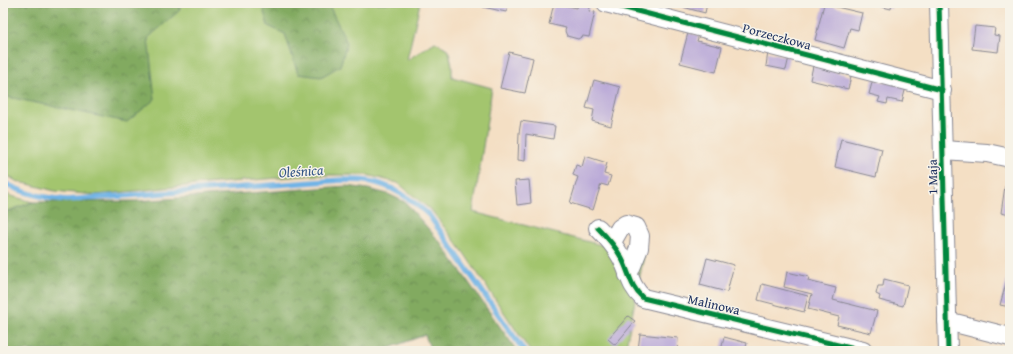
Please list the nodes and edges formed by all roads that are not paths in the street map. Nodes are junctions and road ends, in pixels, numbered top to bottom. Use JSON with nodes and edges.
{"nodes":[{"id":1,"x":606,"y":3,"type":"edge"},
{"id":2,"x":939,"y":3,"type":"edge"},
{"id":3,"x":942,"y":90,"type":"junction"},
{"id":4,"x":943,"y":150,"type":"junction"},
{"id":5,"x":1010,"y":158,"type":"edge"},
{"id":6,"x":598,"y":228,"type":"dead end"},
{"id":7,"x":612,"y":242,"type":"junction"},
{"id":8,"x":628,"y":275,"type":"junction"},
{"id":9,"x":947,"y":321,"type":"junction"},
{"id":10,"x":1010,"y":337,"type":"edge"},
{"id":11,"x":863,"y":351,"type":"edge"},
{"id":12,"x":948,"y":351,"type":"edge"}],
"edges":[{"from":1,"to":3,"type":"street","name":"Porzeczkowa"},
{"from":2,"to":3,"type":"street","name":"1 Maja"},
{"from":3,"to":4,"type":"street","name":"1 Maja"},
{"from":4,"to":5,"type":"street"},
{"from":4,"to":9,"type":"street","name":"1 Maja"},
{"from":6,"to":7,"type":"street","name":"Malinowa"},
{"from":7,"to":8,"type":"street","name":"Malinowa"},
{"from":7,"to":8,"type":"street"},
{"from":8,"to":11,"type":"street","name":"Malinowa"},
{"from":9,"to":10,"type":"street"},
{"from":9,"to":12,"type":"street","name":"1 Maja"}]}
